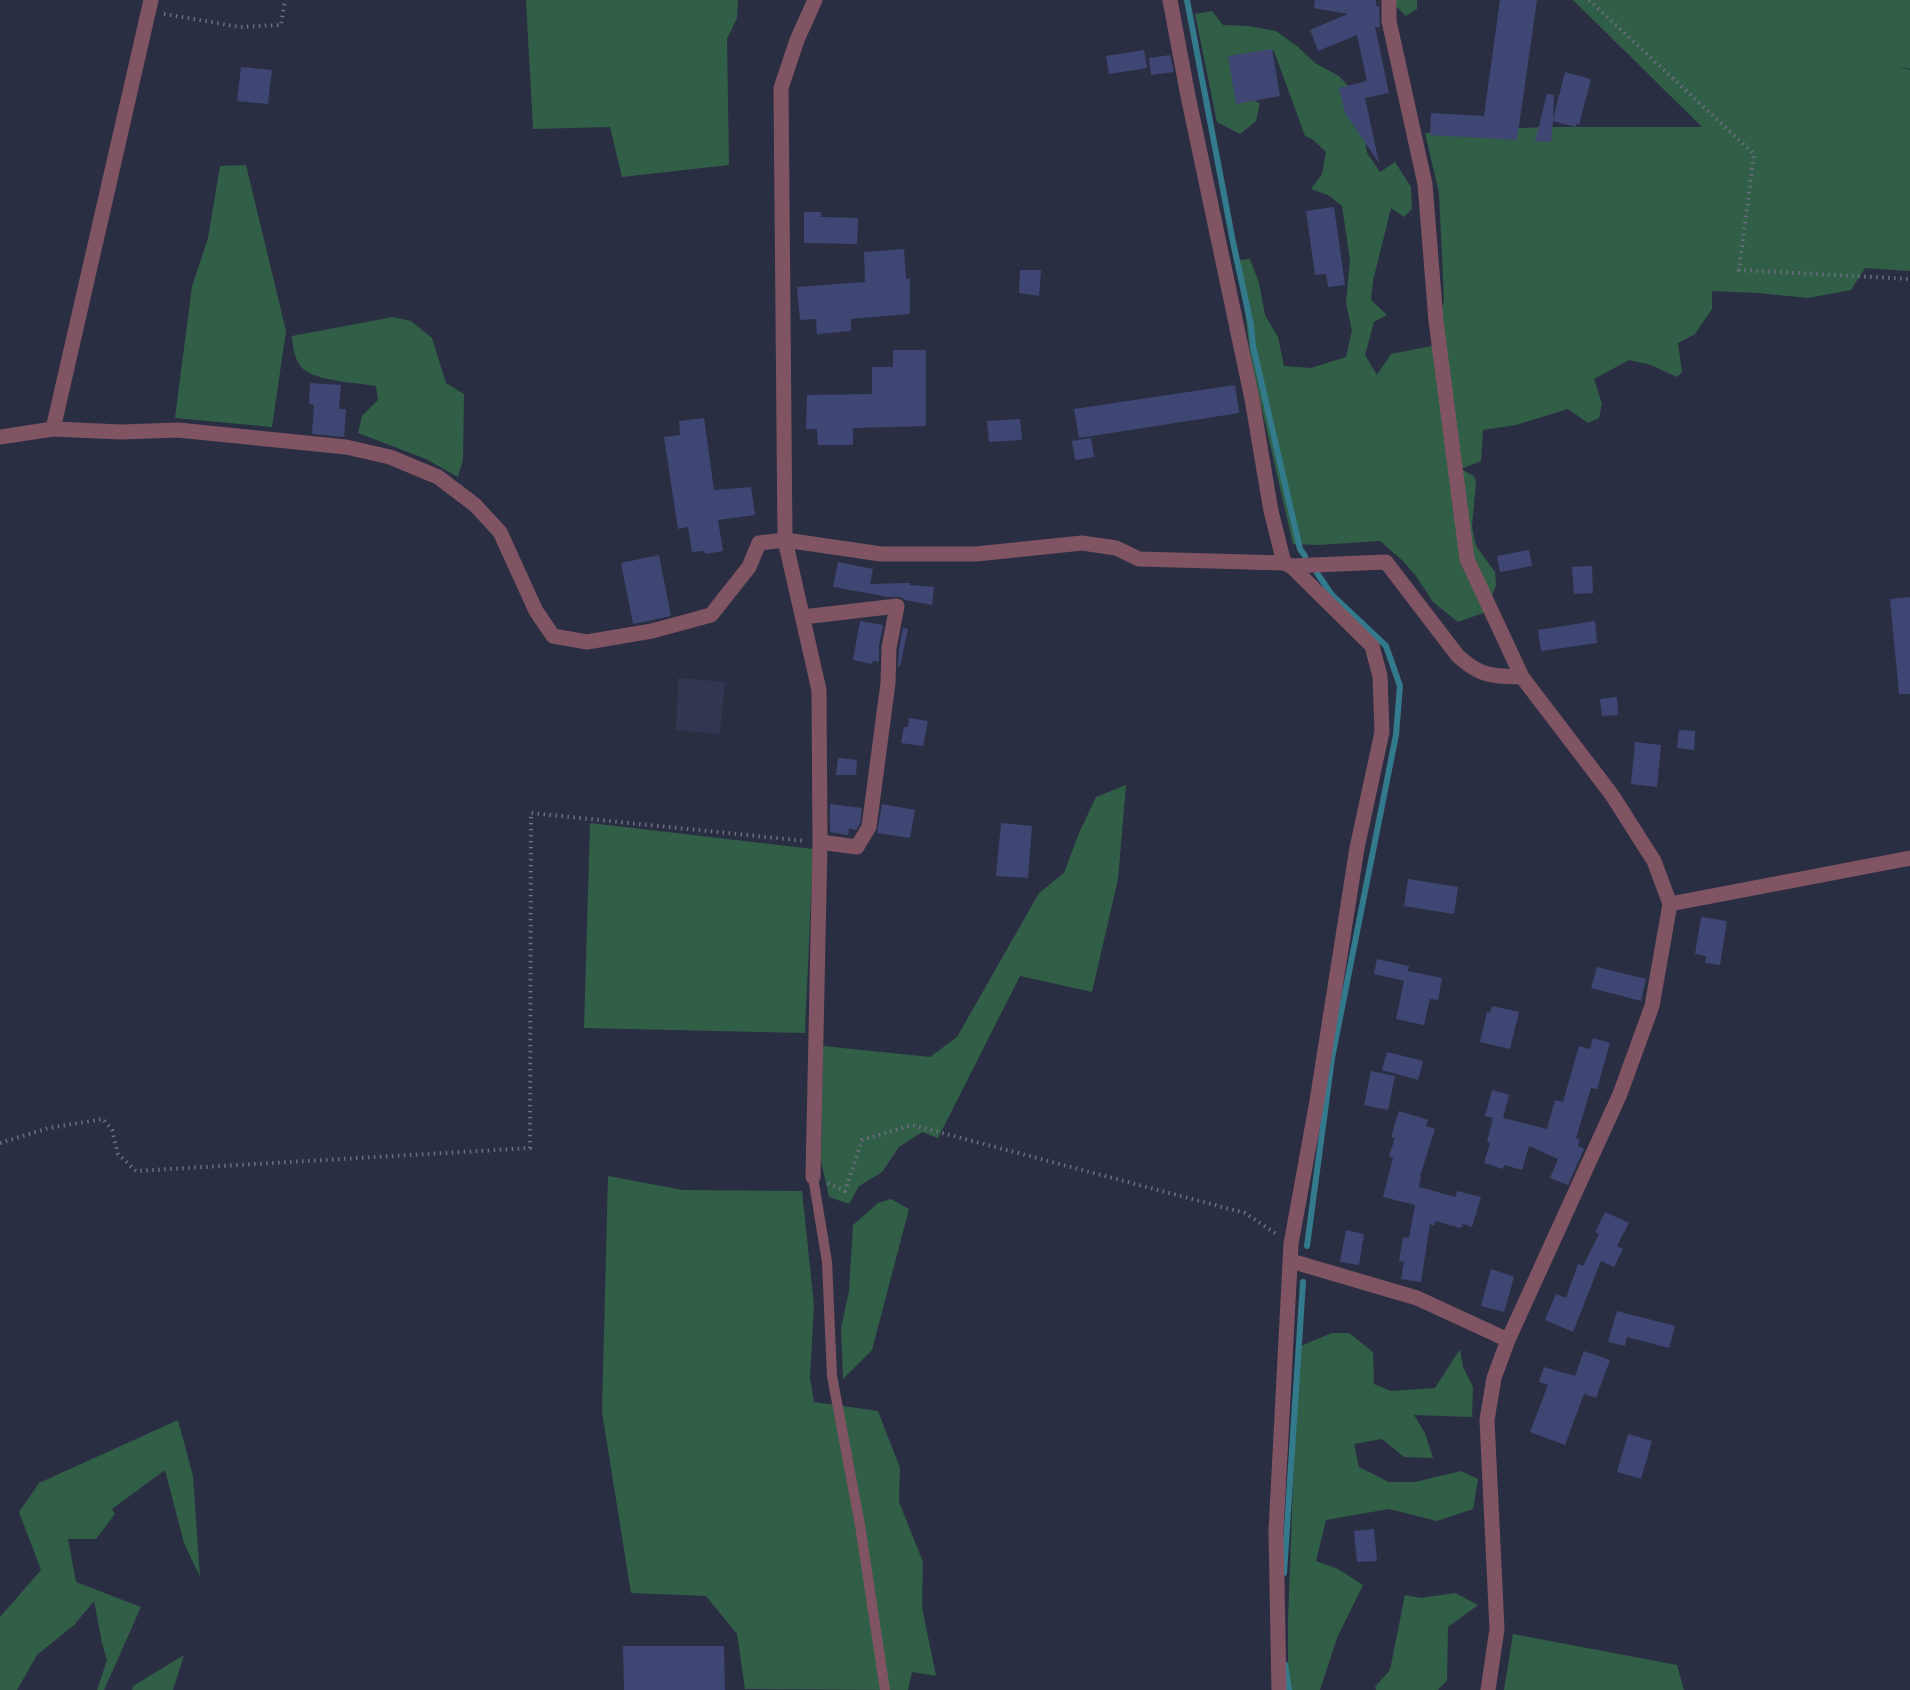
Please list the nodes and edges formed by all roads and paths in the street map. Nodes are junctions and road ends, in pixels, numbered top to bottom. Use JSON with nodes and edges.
{"nodes":[{"id":1,"x":285,"y":0,"type":"edge"},
{"id":2,"x":815,"y":0,"type":"edge"},
{"id":3,"x":1170,"y":0,"type":"edge"},
{"id":4,"x":1389,"y":0,"type":"edge"},
{"id":5,"x":1589,"y":0,"type":"edge"},
{"id":6,"x":150,"y":6,"type":"edge"},
{"id":7,"x":1910,"y":279,"type":"edge"},
{"id":8,"x":53,"y":429,"type":"junction"},
{"id":9,"x":0,"y":437,"type":"edge"},
{"id":10,"x":785,"y":540,"type":"junction"},
{"id":11,"x":1287,"y":564,"type":"junction"},
{"id":12,"x":802,"y":617,"type":"junction"},
{"id":13,"x":1522,"y":677,"type":"junction"},
{"id":14,"x":820,"y":842,"type":"junction"},
{"id":15,"x":1910,"y":858,"type":"edge"},
{"id":16,"x":1670,"y":904,"type":"junction"},
{"id":17,"x":0,"y":1143,"type":"edge"},
{"id":18,"x":813,"y":1176,"type":"junction"},
{"id":19,"x":1291,"y":1244,"type":"junction"},
{"id":20,"x":1291,"y":1261,"type":"junction"},
{"id":21,"x":1508,"y":1341,"type":"junction"},
{"id":22,"x":885,"y":1690,"type":"edge"},
{"id":23,"x":1279,"y":1690,"type":"edge"},
{"id":24,"x":1488,"y":1690,"type":"edge"}],
"edges":[{"from":1,"to":6,"type":"path"},
{"from":2,"to":10,"type":"street"},
{"from":3,"to":11,"type":"street"},
{"from":4,"to":13,"type":"street"},
{"from":5,"to":7,"type":"path"},
{"from":6,"to":8,"type":"street"},
{"from":8,"to":9,"type":"street"},
{"from":8,"to":10,"type":"street"},
{"from":10,"to":11,"type":"street"},
{"from":10,"to":12,"type":"street"},
{"from":11,"to":13,"type":"street"},
{"from":11,"to":19,"type":"street"},
{"from":12,"to":14,"type":"street"},
{"from":12,"to":14,"type":"street"},
{"from":13,"to":16,"type":"street"},
{"from":14,"to":17,"type":"path"},
{"from":14,"to":18,"type":"street"},
{"from":15,"to":16,"type":"street"},
{"from":16,"to":21,"type":"street"},
{"from":18,"to":19,"type":"path"},
{"from":18,"to":22,"type":"lane"},
{"from":19,"to":20,"type":"street"},
{"from":20,"to":21,"type":"street"},
{"from":20,"to":23,"type":"street"},
{"from":21,"to":24,"type":"street"}]}
